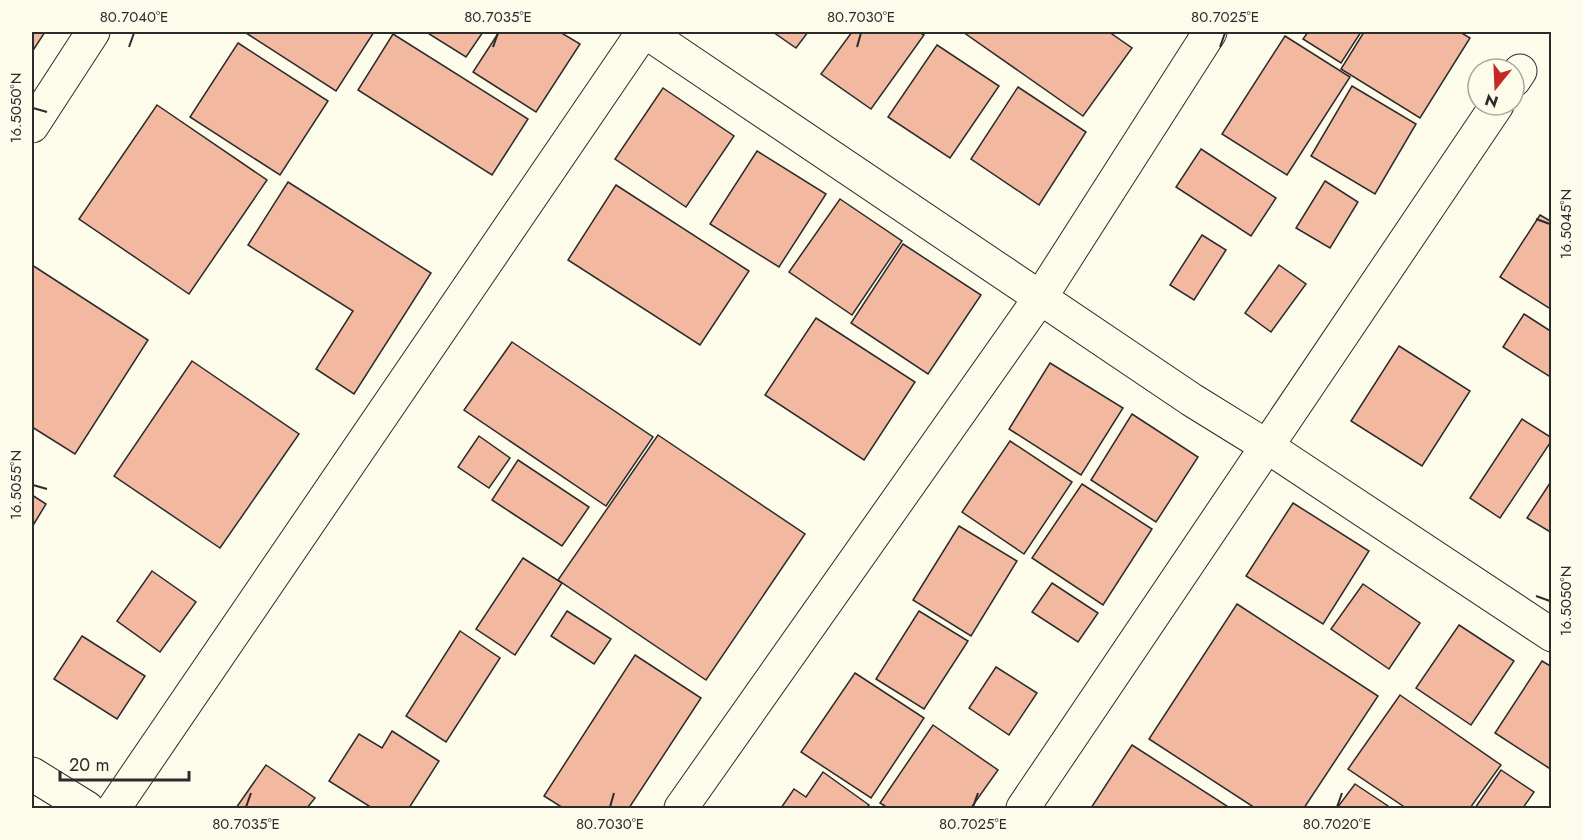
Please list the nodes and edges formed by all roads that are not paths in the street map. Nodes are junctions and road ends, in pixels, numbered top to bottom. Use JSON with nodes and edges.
{"nodes":[{"id":1,"x":93,"y":32,"type":"edge"},
{"id":2,"x":644,"y":32,"type":"edge"},
{"id":3,"x":1210,"y":32,"type":"edge"},
{"id":4,"x":1489,"y":117,"type":"edge"},
{"id":5,"x":32,"y":126,"type":"edge"},
{"id":6,"x":1040,"y":298,"type":"junction"},
{"id":7,"x":1268,"y":447,"type":"junction"},
{"id":8,"x":1551,"y":635,"type":"edge"},
{"id":9,"x":32,"y":774,"type":"edge"},
{"id":10,"x":87,"y":808,"type":"edge"},
{"id":11,"x":114,"y":808,"type":"edge"},
{"id":12,"x":681,"y":808,"type":"edge"},
{"id":13,"x":1023,"y":808,"type":"edge"}],
"edges":[{"from":1,"to":5,"type":"street"},
{"from":2,"to":6,"type":"street"},
{"from":2,"to":11,"type":"street"},
{"from":3,"to":6,"type":"street"},
{"from":4,"to":7,"type":"street"},
{"from":6,"to":7,"type":"street"},
{"from":6,"to":12,"type":"street"},
{"from":7,"to":8,"type":"street"},
{"from":7,"to":13,"type":"street"},
{"from":9,"to":10,"type":"street"}]}
